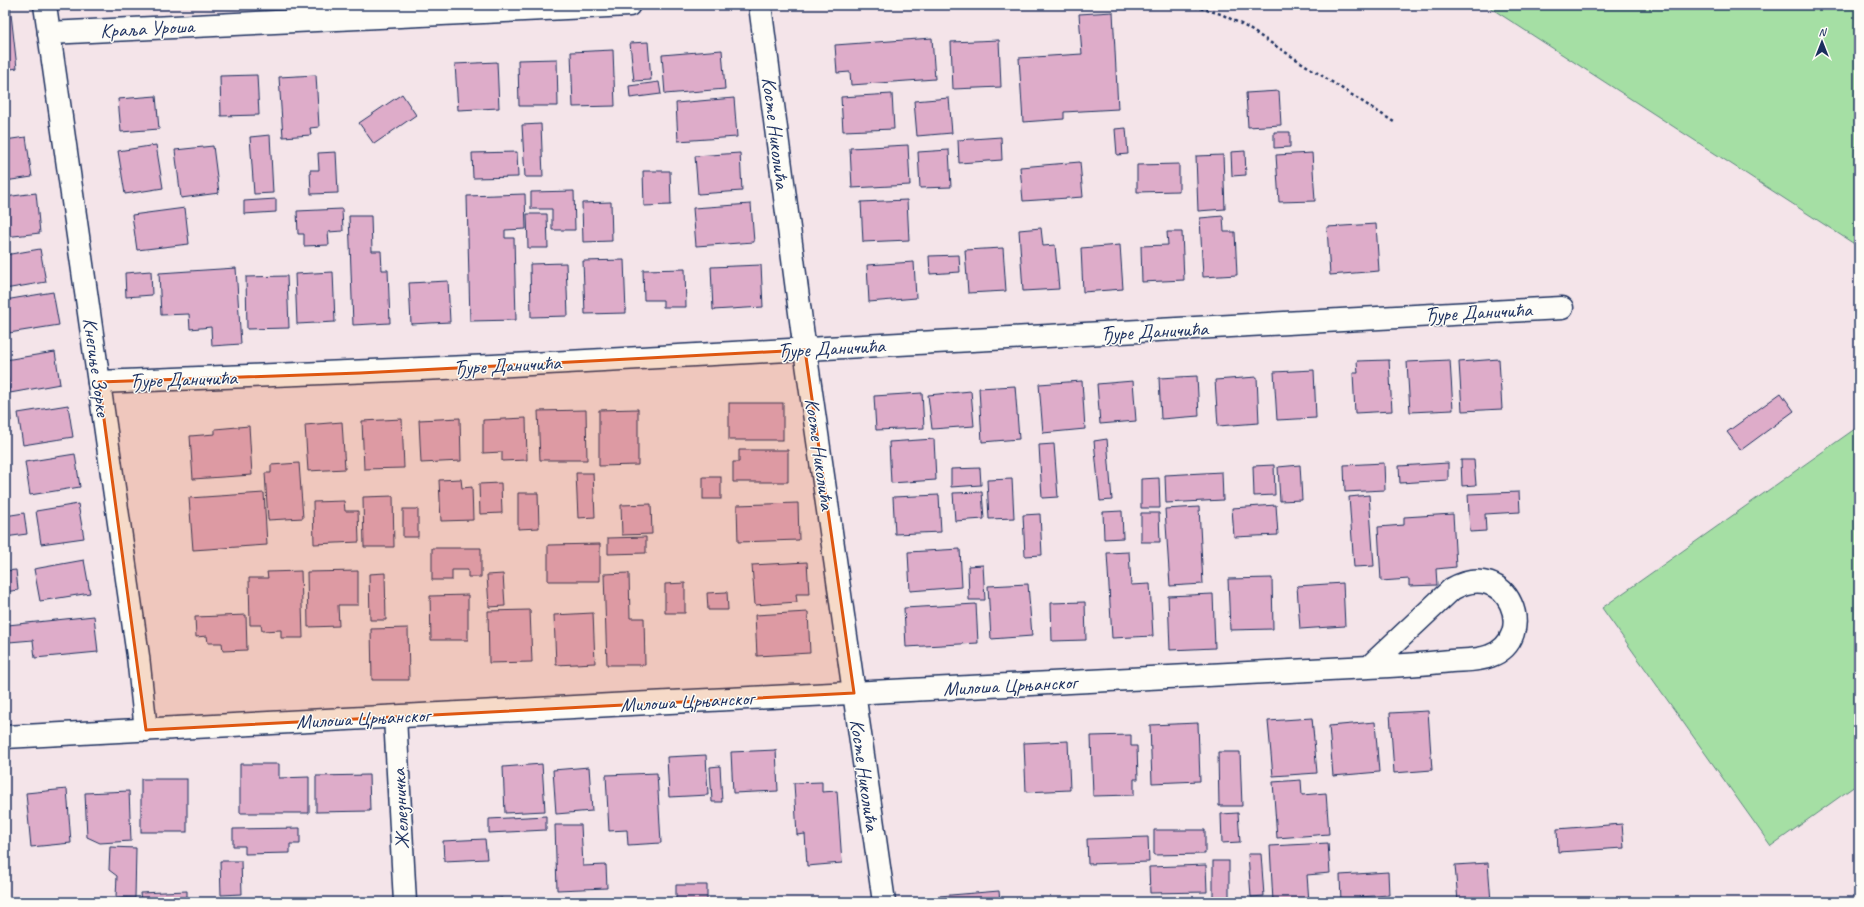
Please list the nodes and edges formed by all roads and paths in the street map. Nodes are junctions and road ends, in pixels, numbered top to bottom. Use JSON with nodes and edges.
{"nodes":[{"id":1,"x":45,"y":5,"type":"edge"},
{"id":2,"x":629,"y":5,"type":"edge"},
{"id":3,"x":760,"y":5,"type":"edge"},
{"id":4,"x":1189,"y":5,"type":"edge"},
{"id":5,"x":49,"y":33,"type":"junction"},
{"id":6,"x":1394,"y":122,"type":"dead end"},
{"id":7,"x":1562,"y":308,"type":"dead end"},
{"id":8,"x":805,"y":350,"type":"junction"},
{"id":9,"x":99,"y":382,"type":"junction"},
{"id":10,"x":1369,"y":667,"type":"junction"},
{"id":11,"x":854,"y":693,"type":"junction"},
{"id":12,"x":395,"y":717,"type":"junction"},
{"id":13,"x":146,"y":730,"type":"junction"},
{"id":14,"x":5,"y":738,"type":"edge"},
{"id":15,"x":406,"y":902,"type":"edge"},
{"id":16,"x":884,"y":902,"type":"edge"}],
"edges":[{"from":1,"to":5,"type":"street","name":"Кнегиње Зорке"},
{"from":2,"to":5,"type":"street","name":"Краља Уроша"},
{"from":3,"to":8,"type":"street","name":"Косте Николића"},
{"from":4,"to":6,"type":"path"},
{"from":5,"to":9,"type":"street","name":"Кнегиње Зорке"},
{"from":7,"to":8,"type":"street","name":"Ђуре Даничића"},
{"from":8,"to":9,"type":"street","name":"Ђуре Даничића"},
{"from":8,"to":11,"type":"street","name":"Косте Николића"},
{"from":9,"to":13,"type":"street","name":"Кнегиње Зорке"},
{"from":10,"to":10,"type":"street","name":"Милоша Црњанског"},
{"from":10,"to":11,"type":"street","name":"Милоша Црњанског"},
{"from":11,"to":12,"type":"street","name":"Милоша Црњанског"},
{"from":11,"to":16,"type":"street","name":"Косте Николића"},
{"from":12,"to":13,"type":"street","name":"Милоша Црњанског"},
{"from":12,"to":15,"type":"street","name":"Железничка"},
{"from":13,"to":14,"type":"street","name":"Милоша Црњанског"}]}
